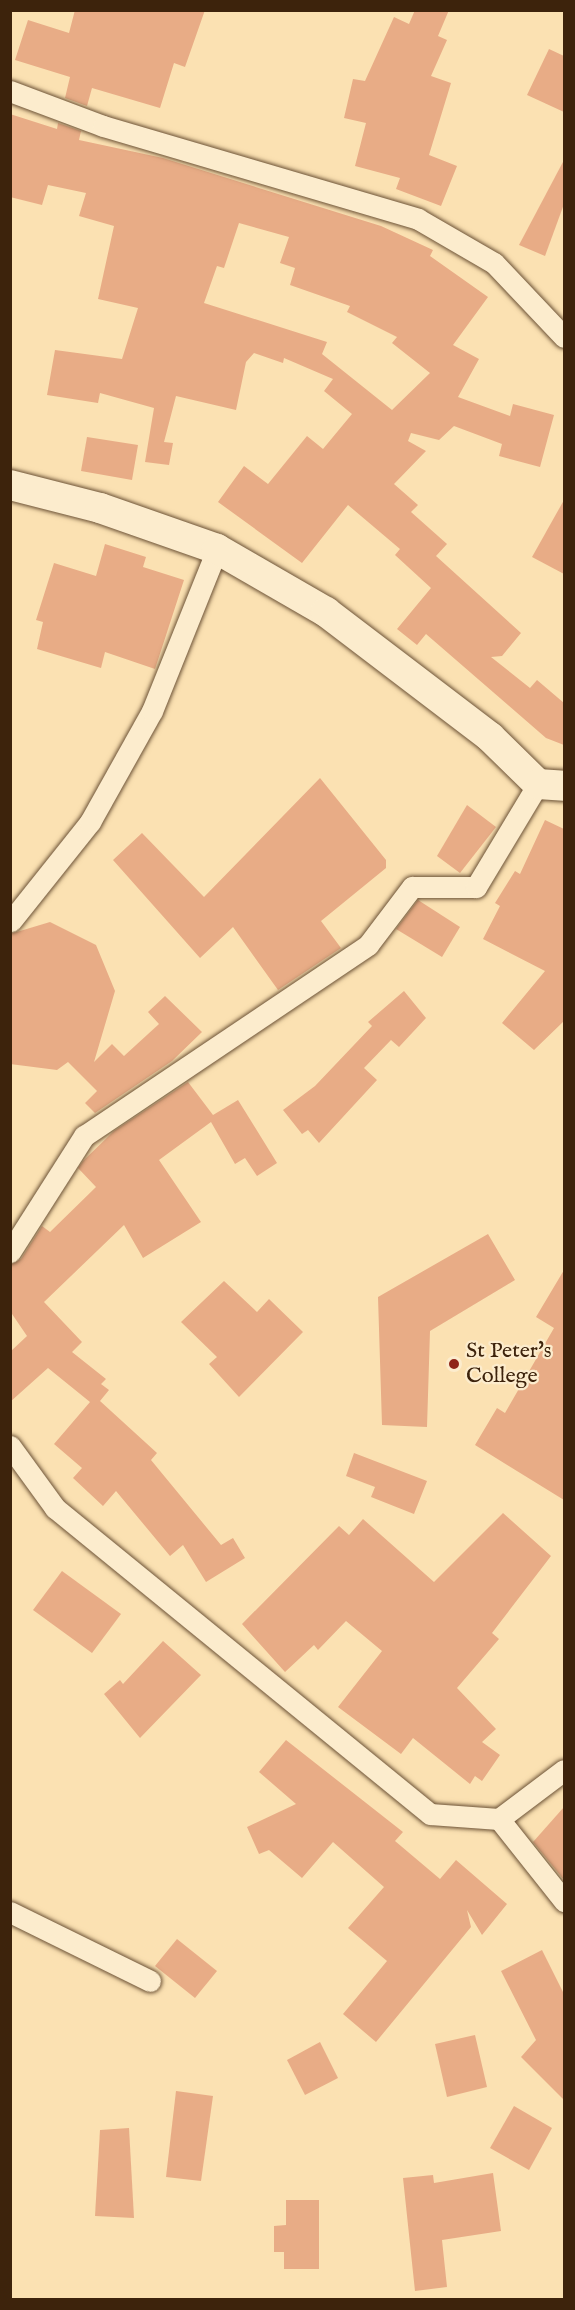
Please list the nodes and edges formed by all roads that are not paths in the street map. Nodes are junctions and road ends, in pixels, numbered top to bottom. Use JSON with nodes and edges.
{"nodes":[{"id":1,"x":10,"y":91,"type":"edge"},
{"id":2,"x":564,"y":337,"type":"edge"},
{"id":3,"x":10,"y":485,"type":"edge"},
{"id":4,"x":217,"y":549,"type":"junction"},
{"id":5,"x":551,"y":785,"type":"edge"},
{"id":6,"x":11,"y":921,"type":"edge"},
{"id":7,"x":10,"y":1252,"type":"edge"},
{"id":8,"x":10,"y":1446,"type":"edge"},
{"id":9,"x":564,"y":1770,"type":"edge"},
{"id":10,"x":500,"y":1819,"type":"junction"},
{"id":11,"x":564,"y":1901,"type":"edge"},
{"id":12,"x":10,"y":1912,"type":"edge"},
{"id":13,"x":150,"y":1981,"type":"dead end"}],
"edges":[{"from":1,"to":2,"type":"street"},
{"from":3,"to":4,"type":"main road"},
{"from":4,"to":5,"type":"main road"},
{"from":4,"to":6,"type":"street"},
{"from":5,"to":7,"type":"street"},
{"from":8,"to":10,"type":"street"},
{"from":9,"to":10,"type":"street"},
{"from":10,"to":11,"type":"street"},
{"from":12,"to":13,"type":"street"}]}
